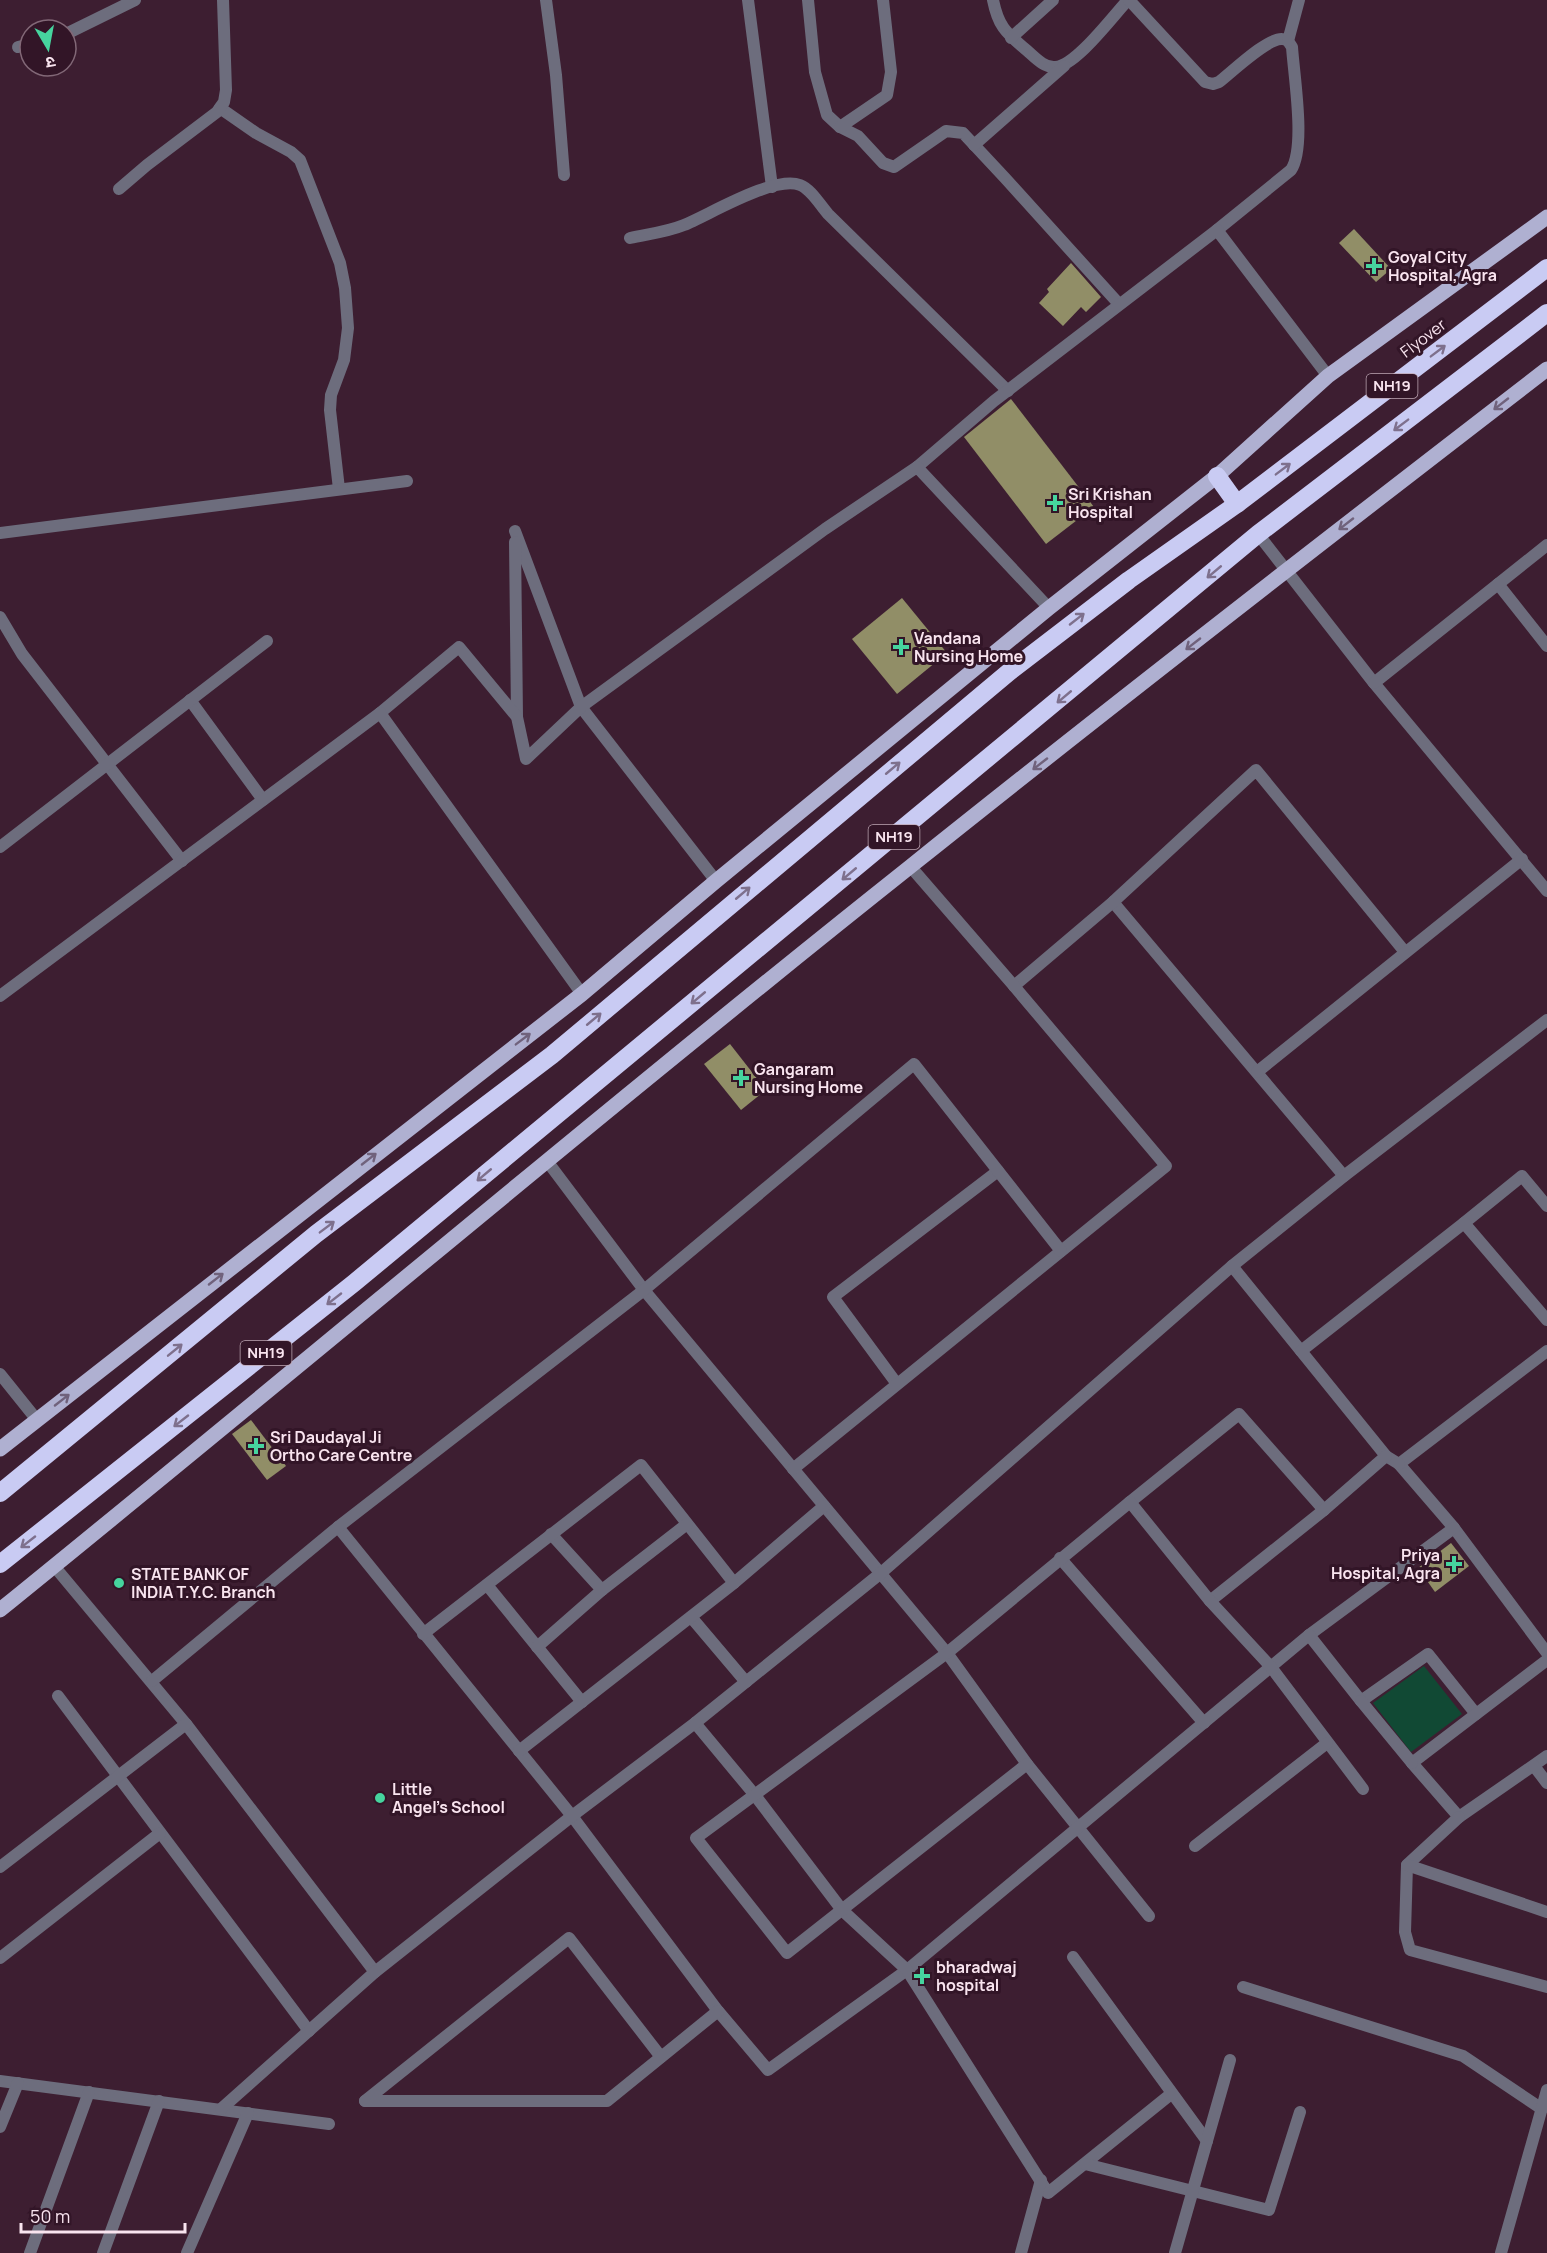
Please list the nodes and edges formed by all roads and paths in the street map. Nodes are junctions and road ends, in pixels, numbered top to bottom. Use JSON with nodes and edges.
{"nodes":[{"id":1,"x":135,"y":0,"type":"edge"},
{"id":2,"x":223,"y":0,"type":"edge"},
{"id":3,"x":546,"y":0,"type":"edge"},
{"id":4,"x":748,"y":0,"type":"edge"},
{"id":5,"x":807,"y":0,"type":"edge"},
{"id":6,"x":883,"y":0,"type":"edge"},
{"id":7,"x":993,"y":0,"type":"edge"},
{"id":8,"x":1053,"y":0,"type":"edge"},
{"id":9,"x":1128,"y":0,"type":"edge"},
{"id":10,"x":1299,"y":0,"type":"edge"},
{"id":11,"x":78,"y":28,"type":"edge"},
{"id":12,"x":1011,"y":38,"type":"junction"},
{"id":13,"x":1288,"y":41,"type":"junction"},
{"id":14,"x":1065,"y":66,"type":"junction"},
{"id":15,"x":220,"y":108,"type":"junction"},
{"id":16,"x":840,"y":127,"type":"junction"},
{"id":17,"x":974,"y":145,"type":"junction"},
{"id":18,"x":564,"y":175,"type":"dead end"},
{"id":19,"x":772,"y":187,"type":"junction"},
{"id":20,"x":119,"y":189,"type":"dead end"},
{"id":21,"x":1547,"y":217,"type":"edge"},
{"id":22,"x":1217,"y":230,"type":"junction"},
{"id":23,"x":630,"y":238,"type":"dead end"},
{"id":24,"x":1547,"y":268,"type":"edge"},
{"id":25,"x":1119,"y":304,"type":"junction"},
{"id":26,"x":1547,"y":313,"type":"edge"},
{"id":27,"x":1547,"y":369,"type":"edge"},
{"id":28,"x":1328,"y":376,"type":"junction"},
{"id":29,"x":1008,"y":391,"type":"junction"},
{"id":30,"x":917,"y":467,"type":"junction"},
{"id":31,"x":1217,"y":476,"type":"junction"},
{"id":32,"x":407,"y":481,"type":"dead end"},
{"id":33,"x":339,"y":489,"type":"junction"},
{"id":34,"x":1237,"y":504,"type":"junction"},
{"id":35,"x":0,"y":533,"type":"edge"},
{"id":36,"x":1258,"y":534,"type":"junction"},
{"id":37,"x":1547,"y":545,"type":"edge"},
{"id":38,"x":1285,"y":571,"type":"junction"},
{"id":39,"x":1498,"y":584,"type":"junction"},
{"id":40,"x":1049,"y":608,"type":"junction"},
{"id":41,"x":0,"y":617,"type":"edge"},
{"id":42,"x":267,"y":641,"type":"dead end"},
{"id":43,"x":1547,"y":646,"type":"edge"},
{"id":44,"x":1374,"y":683,"type":"junction"},
{"id":45,"x":190,"y":700,"type":"junction"},
{"id":46,"x":582,"y":707,"type":"junction"},
{"id":47,"x":380,"y":713,"type":"junction"},
{"id":48,"x":517,"y":717,"type":"junction"},
{"id":49,"x":107,"y":764,"type":"junction"},
{"id":50,"x":263,"y":800,"type":"junction"},
{"id":51,"x":0,"y":847,"type":"edge"},
{"id":52,"x":1522,"y":859,"type":"junction"},
{"id":53,"x":182,"y":861,"type":"junction"},
{"id":54,"x":910,"y":866,"type":"junction"},
{"id":55,"x":716,"y":881,"type":"junction"},
{"id":56,"x":1547,"y":891,"type":"edge"},
{"id":57,"x":1113,"y":902,"type":"junction"},
{"id":58,"x":1405,"y":952,"type":"junction"},
{"id":59,"x":1014,"y":986,"type":"junction"},
{"id":60,"x":582,"y":994,"type":"junction"},
{"id":61,"x":0,"y":996,"type":"edge"},
{"id":62,"x":1547,"y":1020,"type":"edge"},
{"id":63,"x":1257,"y":1072,"type":"junction"},
{"id":64,"x":547,"y":1161,"type":"junction"},
{"id":65,"x":999,"y":1171,"type":"junction"},
{"id":66,"x":1344,"y":1176,"type":"junction"},
{"id":67,"x":1547,"y":1206,"type":"edge"},
{"id":68,"x":1464,"y":1223,"type":"junction"},
{"id":69,"x":1061,"y":1251,"type":"junction"},
{"id":70,"x":1232,"y":1266,"type":"junction"},
{"id":71,"x":644,"y":1290,"type":"junction"},
{"id":72,"x":1547,"y":1320,"type":"edge"},
{"id":73,"x":1300,"y":1351,"type":"junction"},
{"id":74,"x":1547,"y":1351,"type":"edge"},
{"id":75,"x":0,"y":1374,"type":"edge"},
{"id":76,"x":897,"y":1384,"type":"junction"},
{"id":77,"x":37,"y":1420,"type":"junction"},
{"id":78,"x":0,"y":1449,"type":"edge"},
{"id":79,"x":1386,"y":1456,"type":"junction"},
{"id":80,"x":1399,"y":1464,"type":"junction"},
{"id":81,"x":792,"y":1469,"type":"junction"},
{"id":82,"x":0,"y":1493,"type":"edge"},
{"id":83,"x":1130,"y":1502,"type":"junction"},
{"id":84,"x":824,"y":1506,"type":"junction"},
{"id":85,"x":1324,"y":1510,"type":"junction"},
{"id":86,"x":687,"y":1524,"type":"junction"},
{"id":87,"x":338,"y":1527,"type":"junction"},
{"id":88,"x":1454,"y":1528,"type":"junction"},
{"id":89,"x":551,"y":1534,"type":"junction"},
{"id":90,"x":1060,"y":1558,"type":"junction"},
{"id":91,"x":0,"y":1564,"type":"edge"},
{"id":92,"x":54,"y":1566,"type":"junction"},
{"id":93,"x":881,"y":1574,"type":"junction"},
{"id":94,"x":734,"y":1583,"type":"junction"},
{"id":95,"x":487,"y":1585,"type":"junction"},
{"id":96,"x":602,"y":1590,"type":"junction"},
{"id":97,"x":1210,"y":1601,"type":"junction"},
{"id":98,"x":0,"y":1610,"type":"edge"},
{"id":99,"x":691,"y":1617,"type":"junction"},
{"id":100,"x":423,"y":1634,"type":"junction"},
{"id":101,"x":1309,"y":1635,"type":"junction"},
{"id":102,"x":537,"y":1647,"type":"junction"},
{"id":103,"x":947,"y":1653,"type":"junction"},
{"id":104,"x":1547,"y":1653,"type":"edge"},
{"id":105,"x":1547,"y":1660,"type":"edge"},
{"id":106,"x":1272,"y":1668,"type":"junction"},
{"id":107,"x":152,"y":1681,"type":"junction"},
{"id":108,"x":746,"y":1682,"type":"junction"},
{"id":109,"x":58,"y":1696,"type":"dead end"},
{"id":110,"x":1361,"y":1701,"type":"junction"},
{"id":111,"x":582,"y":1702,"type":"junction"},
{"id":112,"x":1476,"y":1714,"type":"junction"},
{"id":113,"x":695,"y":1723,"type":"junction"},
{"id":114,"x":1204,"y":1723,"type":"junction"},
{"id":115,"x":186,"y":1724,"type":"junction"},
{"id":116,"x":1327,"y":1743,"type":"junction"},
{"id":117,"x":519,"y":1751,"type":"junction"},
{"id":118,"x":1547,"y":1756,"type":"edge"},
{"id":119,"x":1412,"y":1763,"type":"junction"},
{"id":120,"x":1027,"y":1764,"type":"junction"},
{"id":121,"x":1534,"y":1766,"type":"junction"},
{"id":122,"x":117,"y":1775,"type":"junction"},
{"id":123,"x":1547,"y":1783,"type":"edge"},
{"id":124,"x":1363,"y":1788,"type":"dead end"},
{"id":125,"x":754,"y":1794,"type":"junction"},
{"id":126,"x":572,"y":1816,"type":"junction"},
{"id":127,"x":1459,"y":1816,"type":"junction"},
{"id":128,"x":1078,"y":1826,"type":"junction"},
{"id":129,"x":160,"y":1833,"type":"junction"},
{"id":130,"x":1195,"y":1846,"type":"dead end"},
{"id":131,"x":1407,"y":1865,"type":"junction"},
{"id":132,"x":0,"y":1868,"type":"edge"},
{"id":133,"x":842,"y":1910,"type":"junction"},
{"id":134,"x":1547,"y":1912,"type":"edge"},
{"id":135,"x":1149,"y":1916,"type":"dead end"},
{"id":136,"x":1073,"y":1957,"type":"dead end"},
{"id":137,"x":0,"y":1958,"type":"edge"},
{"id":138,"x":907,"y":1970,"type":"junction"},
{"id":139,"x":375,"y":1972,"type":"junction"},
{"id":140,"x":1547,"y":1987,"type":"edge"},
{"id":141,"x":1243,"y":1988,"type":"dead end"},
{"id":142,"x":718,"y":2011,"type":"junction"},
{"id":143,"x":309,"y":2031,"type":"junction"},
{"id":144,"x":661,"y":2057,"type":"junction"},
{"id":145,"x":1230,"y":2060,"type":"dead end"},
{"id":146,"x":0,"y":2081,"type":"edge"},
{"id":147,"x":18,"y":2083,"type":"junction"},
{"id":148,"x":1547,"y":2090,"type":"edge"},
{"id":149,"x":89,"y":2092,"type":"junction"},
{"id":150,"x":1171,"y":2094,"type":"junction"},
{"id":151,"x":159,"y":2101,"type":"junction"},
{"id":152,"x":221,"y":2109,"type":"junction"},
{"id":153,"x":1542,"y":2109,"type":"junction"},
{"id":154,"x":1300,"y":2112,"type":"dead end"},
{"id":155,"x":248,"y":2113,"type":"junction"},
{"id":156,"x":329,"y":2124,"type":"dead end"},
{"id":157,"x":0,"y":2127,"type":"edge"},
{"id":158,"x":1207,"y":2141,"type":"junction"},
{"id":159,"x":1085,"y":2164,"type":"junction"},
{"id":160,"x":1041,"y":2180,"type":"junction"},
{"id":161,"x":1193,"y":2191,"type":"junction"},
{"id":162,"x":30,"y":2253,"type":"edge"},
{"id":163,"x":103,"y":2253,"type":"edge"},
{"id":164,"x":187,"y":2253,"type":"edge"},
{"id":165,"x":1021,"y":2253,"type":"edge"},
{"id":166,"x":1175,"y":2253,"type":"edge"},
{"id":167,"x":1502,"y":2253,"type":"edge"}],
"edges":[{"from":1,"to":11,"type":"street"},
{"from":2,"to":15,"type":"street"},
{"from":3,"to":18,"type":"street"},
{"from":4,"to":19,"type":"street"},
{"from":5,"to":16,"type":"street"},
{"from":6,"to":16,"type":"street"},
{"from":7,"to":12,"type":"street"},
{"from":8,"to":12,"type":"street"},
{"from":9,"to":13,"type":"street"},
{"from":9,"to":14,"type":"street"},
{"from":10,"to":13,"type":"street"},
{"from":12,"to":14,"type":"street"},
{"from":13,"to":22,"type":"street"},
{"from":14,"to":17,"type":"street"},
{"from":15,"to":20,"type":"street"},
{"from":15,"to":33,"type":"street"},
{"from":16,"to":17,"type":"street"},
{"from":17,"to":25,"type":"street"},
{"from":19,"to":23,"type":"street"},
{"from":19,"to":29,"type":"street"},
{"from":21,"to":28,"type":"main road"},
{"from":22,"to":25,"type":"street"},
{"from":22,"to":28,"type":"street"},
{"from":34,"to":24,"type":"highway","name":"Flyover","number":"NH19","one_way":true},
{"from":25,"to":29,"type":"street"},
{"from":26,"to":36,"type":"highway","number":"NH19","one_way":true},
{"from":27,"to":38,"type":"main road","one_way":true},
{"from":28,"to":31,"type":"main road"},
{"from":29,"to":30,"type":"street"},
{"from":30,"to":40,"type":"street"},
{"from":30,"to":46,"type":"street"},
{"from":31,"to":34,"type":"highway"},
{"from":31,"to":40,"type":"main road"},
{"from":32,"to":33,"type":"street"},
{"from":33,"to":35,"type":"street"},
{"from":82,"to":34,"type":"highway","number":"NH19","one_way":true},
{"from":36,"to":38,"type":"street"},
{"from":36,"to":91,"type":"highway","number":"NH19","one_way":true},
{"from":37,"to":39,"type":"street"},
{"from":38,"to":44,"type":"street"},
{"from":38,"to":54,"type":"main road","one_way":true},
{"from":39,"to":43,"type":"street"},
{"from":39,"to":44,"type":"street"},
{"from":40,"to":55,"type":"main road"},
{"from":41,"to":49,"type":"street"},
{"from":42,"to":45,"type":"street"},
{"from":44,"to":52,"type":"street"},
{"from":45,"to":49,"type":"street"},
{"from":45,"to":50,"type":"street"},
{"from":46,"to":48,"type":"street"},
{"from":46,"to":48,"type":"street"},
{"from":46,"to":55,"type":"street"},
{"from":47,"to":48,"type":"street"},
{"from":47,"to":50,"type":"street"},
{"from":47,"to":60,"type":"street"},
{"from":49,"to":51,"type":"street"},
{"from":49,"to":53,"type":"street"},
{"from":50,"to":53,"type":"street"},
{"from":52,"to":56,"type":"street"},
{"from":52,"to":58,"type":"street"},
{"from":53,"to":61,"type":"street"},
{"from":54,"to":59,"type":"street"},
{"from":54,"to":64,"type":"main road"},
{"from":55,"to":60,"type":"main road"},
{"from":57,"to":58,"type":"street"},
{"from":57,"to":59,"type":"street"},
{"from":57,"to":63,"type":"street"},
{"from":58,"to":63,"type":"street"},
{"from":59,"to":69,"type":"street"},
{"from":77,"to":60,"type":"main road","one_way":true},
{"from":62,"to":66,"type":"street"},
{"from":63,"to":66,"type":"street"},
{"from":64,"to":71,"type":"street"},
{"from":64,"to":92,"type":"main road"},
{"from":65,"to":69,"type":"street"},
{"from":65,"to":71,"type":"street"},
{"from":65,"to":76,"type":"street"},
{"from":66,"to":70,"type":"street"},
{"from":67,"to":68,"type":"street"},
{"from":68,"to":72,"type":"street"},
{"from":68,"to":73,"type":"street"},
{"from":69,"to":76,"type":"street"},
{"from":70,"to":73,"type":"street"},
{"from":70,"to":93,"type":"street"},
{"from":71,"to":81,"type":"street"},
{"from":71,"to":87,"type":"street"},
{"from":73,"to":79,"type":"street"},
{"from":74,"to":80,"type":"street"},
{"from":75,"to":77,"type":"street"},
{"from":76,"to":81,"type":"street"},
{"from":77,"to":78,"type":"main road"},
{"from":79,"to":80,"type":"street"},
{"from":79,"to":85,"type":"street"},
{"from":80,"to":88,"type":"street"},
{"from":81,"to":84,"type":"street"},
{"from":83,"to":85,"type":"street"},
{"from":83,"to":90,"type":"street"},
{"from":83,"to":97,"type":"street"},
{"from":84,"to":93,"type":"street"},
{"from":84,"to":94,"type":"street"},
{"from":85,"to":97,"type":"street"},
{"from":86,"to":89,"type":"street"},
{"from":86,"to":94,"type":"street"},
{"from":86,"to":96,"type":"street"},
{"from":87,"to":100,"type":"street"},
{"from":87,"to":107,"type":"street"},
{"from":88,"to":101,"type":"street"},
{"from":88,"to":104,"type":"street"},
{"from":89,"to":95,"type":"street"},
{"from":89,"to":96,"type":"street"},
{"from":90,"to":103,"type":"street"},
{"from":90,"to":114,"type":"street"},
{"from":92,"to":98,"type":"main road"},
{"from":92,"to":107,"type":"street"},
{"from":93,"to":103,"type":"street"},
{"from":93,"to":108,"type":"street"},
{"from":94,"to":99,"type":"street"},
{"from":95,"to":100,"type":"street"},
{"from":95,"to":102,"type":"street"},
{"from":96,"to":102,"type":"street"},
{"from":97,"to":106,"type":"street"},
{"from":99,"to":108,"type":"street"},
{"from":99,"to":111,"type":"street"},
{"from":100,"to":117,"type":"street"},
{"from":101,"to":106,"type":"street"},
{"from":101,"to":110,"type":"street"},
{"from":102,"to":111,"type":"street"},
{"from":103,"to":120,"type":"street"},
{"from":103,"to":125,"type":"street"},
{"from":105,"to":112,"type":"street"},
{"from":106,"to":114,"type":"street"},
{"from":106,"to":116,"type":"street"},
{"from":107,"to":115,"type":"street"},
{"from":108,"to":113,"type":"street"},
{"from":109,"to":122,"type":"street"},
{"from":110,"to":112,"type":"street"},
{"from":110,"to":119,"type":"street"},
{"from":111,"to":117,"type":"street"},
{"from":112,"to":119,"type":"street"},
{"from":113,"to":125,"type":"street"},
{"from":113,"to":126,"type":"street"},
{"from":114,"to":128,"type":"street"},
{"from":115,"to":122,"type":"street"},
{"from":115,"to":139,"type":"street"},
{"from":116,"to":124,"type":"street"},
{"from":116,"to":130,"type":"street"},
{"from":117,"to":126,"type":"street"},
{"from":118,"to":121,"type":"street"},
{"from":119,"to":127,"type":"street"},
{"from":120,"to":128,"type":"street"},
{"from":120,"to":133,"type":"street"},
{"from":121,"to":123,"type":"street"},
{"from":121,"to":127,"type":"street"},
{"from":122,"to":129,"type":"street"},
{"from":122,"to":132,"type":"street"},
{"from":125,"to":133,"type":"street"},
{"from":125,"to":133,"type":"street"},
{"from":126,"to":139,"type":"street"},
{"from":126,"to":142,"type":"street"},
{"from":127,"to":131,"type":"street"},
{"from":128,"to":135,"type":"street"},
{"from":128,"to":138,"type":"street"},
{"from":129,"to":137,"type":"street"},
{"from":129,"to":143,"type":"street"},
{"from":131,"to":134,"type":"street"},
{"from":131,"to":140,"type":"street"},
{"from":133,"to":138,"type":"street"},
{"from":136,"to":150,"type":"street"},
{"from":138,"to":142,"type":"street"},
{"from":138,"to":160,"type":"street"},
{"from":139,"to":143,"type":"street"},
{"from":141,"to":153,"type":"street"},
{"from":142,"to":144,"type":"street"},
{"from":143,"to":152,"type":"street"},
{"from":144,"to":144,"type":"street"},
{"from":145,"to":158,"type":"street"},
{"from":146,"to":147,"type":"street"},
{"from":147,"to":149,"type":"street"},
{"from":147,"to":157,"type":"street"},
{"from":148,"to":153,"type":"street"},
{"from":149,"to":151,"type":"street"},
{"from":149,"to":162,"type":"street"},
{"from":150,"to":158,"type":"street"},
{"from":150,"to":159,"type":"street"},
{"from":151,"to":152,"type":"street"},
{"from":151,"to":163,"type":"street"},
{"from":152,"to":155,"type":"street"},
{"from":153,"to":167,"type":"street"},
{"from":154,"to":161,"type":"street"},
{"from":155,"to":156,"type":"street"},
{"from":155,"to":164,"type":"street"},
{"from":158,"to":161,"type":"street"},
{"from":159,"to":160,"type":"street"},
{"from":159,"to":161,"type":"street"},
{"from":160,"to":165,"type":"street"},
{"from":161,"to":166,"type":"street"}]}
